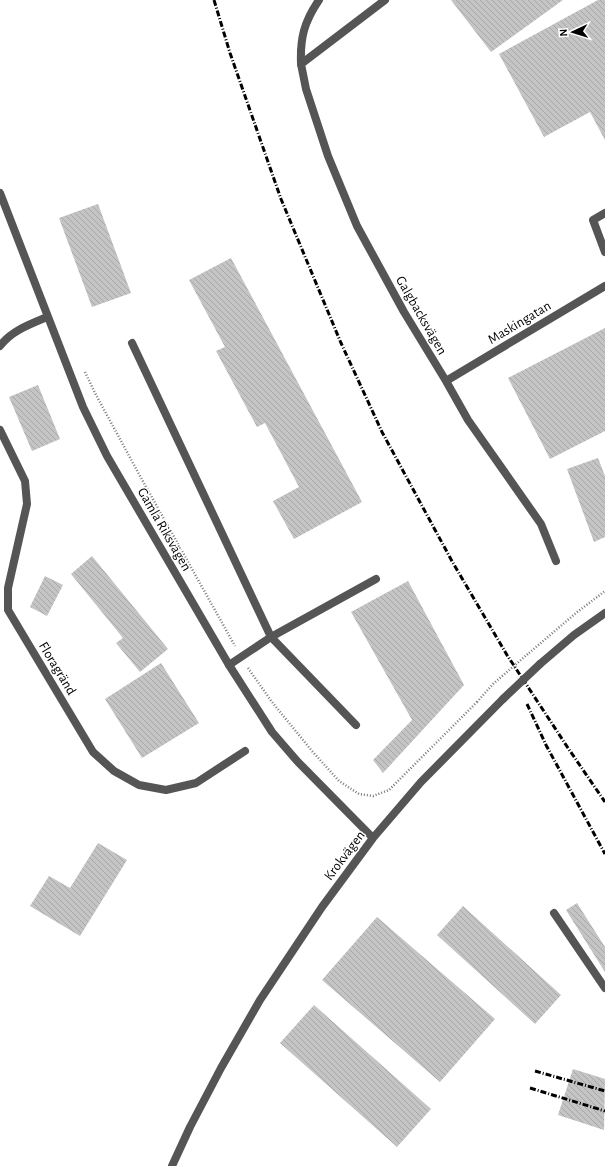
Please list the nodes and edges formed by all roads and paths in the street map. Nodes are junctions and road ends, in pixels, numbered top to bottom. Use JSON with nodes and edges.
{"nodes":[{"id":1,"x":319,"y":0,"type":"edge"},
{"id":2,"x":385,"y":0,"type":"edge"},
{"id":3,"x":301,"y":64,"type":"junction"},
{"id":4,"x":0,"y":193,"type":"edge"},
{"id":5,"x":605,"y":213,"type":"edge"},
{"id":6,"x":605,"y":252,"type":"edge"},
{"id":7,"x":605,"y":286,"type":"edge"},
{"id":8,"x":47,"y":317,"type":"junction"},
{"id":9,"x":132,"y":343,"type":"dead end"},
{"id":10,"x":0,"y":346,"type":"edge"},
{"id":11,"x":446,"y":381,"type":"junction"},
{"id":12,"x":0,"y":430,"type":"edge"},
{"id":13,"x":556,"y":561,"type":"dead end"},
{"id":14,"x":376,"y":579,"type":"dead end"},
{"id":15,"x":605,"y":591,"type":"edge"},
{"id":16,"x":605,"y":613,"type":"edge"},
{"id":17,"x":271,"y":637,"type":"junction"},
{"id":18,"x":229,"y":665,"type":"junction"},
{"id":19,"x":477,"y":702,"type":"dead end"},
{"id":20,"x":356,"y":725,"type":"dead end"},
{"id":21,"x":245,"y":751,"type":"dead end"},
{"id":22,"x":373,"y":838,"type":"junction"},
{"id":23,"x":554,"y":913,"type":"dead end"},
{"id":24,"x":605,"y":988,"type":"edge"},
{"id":25,"x":172,"y":1166,"type":"edge"}],
"edges":[{"from":1,"to":3,"type":"street","name":"Galgbacksvägen"},
{"from":2,"to":3,"type":"street"},
{"from":3,"to":11,"type":"street","name":"Galgbacksvägen"},
{"from":4,"to":8,"type":"street","name":"Gamla Riksvägen"},
{"from":5,"to":6,"type":"street"},
{"from":7,"to":11,"type":"street","name":"Maskingatan"},
{"from":8,"to":10,"type":"street"},
{"from":8,"to":18,"type":"street","name":"Gamla Riksvägen"},
{"from":9,"to":17,"type":"street"},
{"from":11,"to":13,"type":"street","name":"Galgbacksvägen"},
{"from":12,"to":21,"type":"street","name":"Floragränd"},
{"from":14,"to":17,"type":"street"},
{"from":15,"to":19,"type":"path","bridge":true},
{"from":16,"to":22,"type":"street","name":"Krokvägen","bridge":true},
{"from":17,"to":18,"type":"street"},
{"from":17,"to":20,"type":"street"},
{"from":18,"to":22,"type":"street","name":"Gamla Riksvägen"},
{"from":22,"to":25,"type":"street","name":"Krokvägen"},
{"from":23,"to":24,"type":"street"}]}
